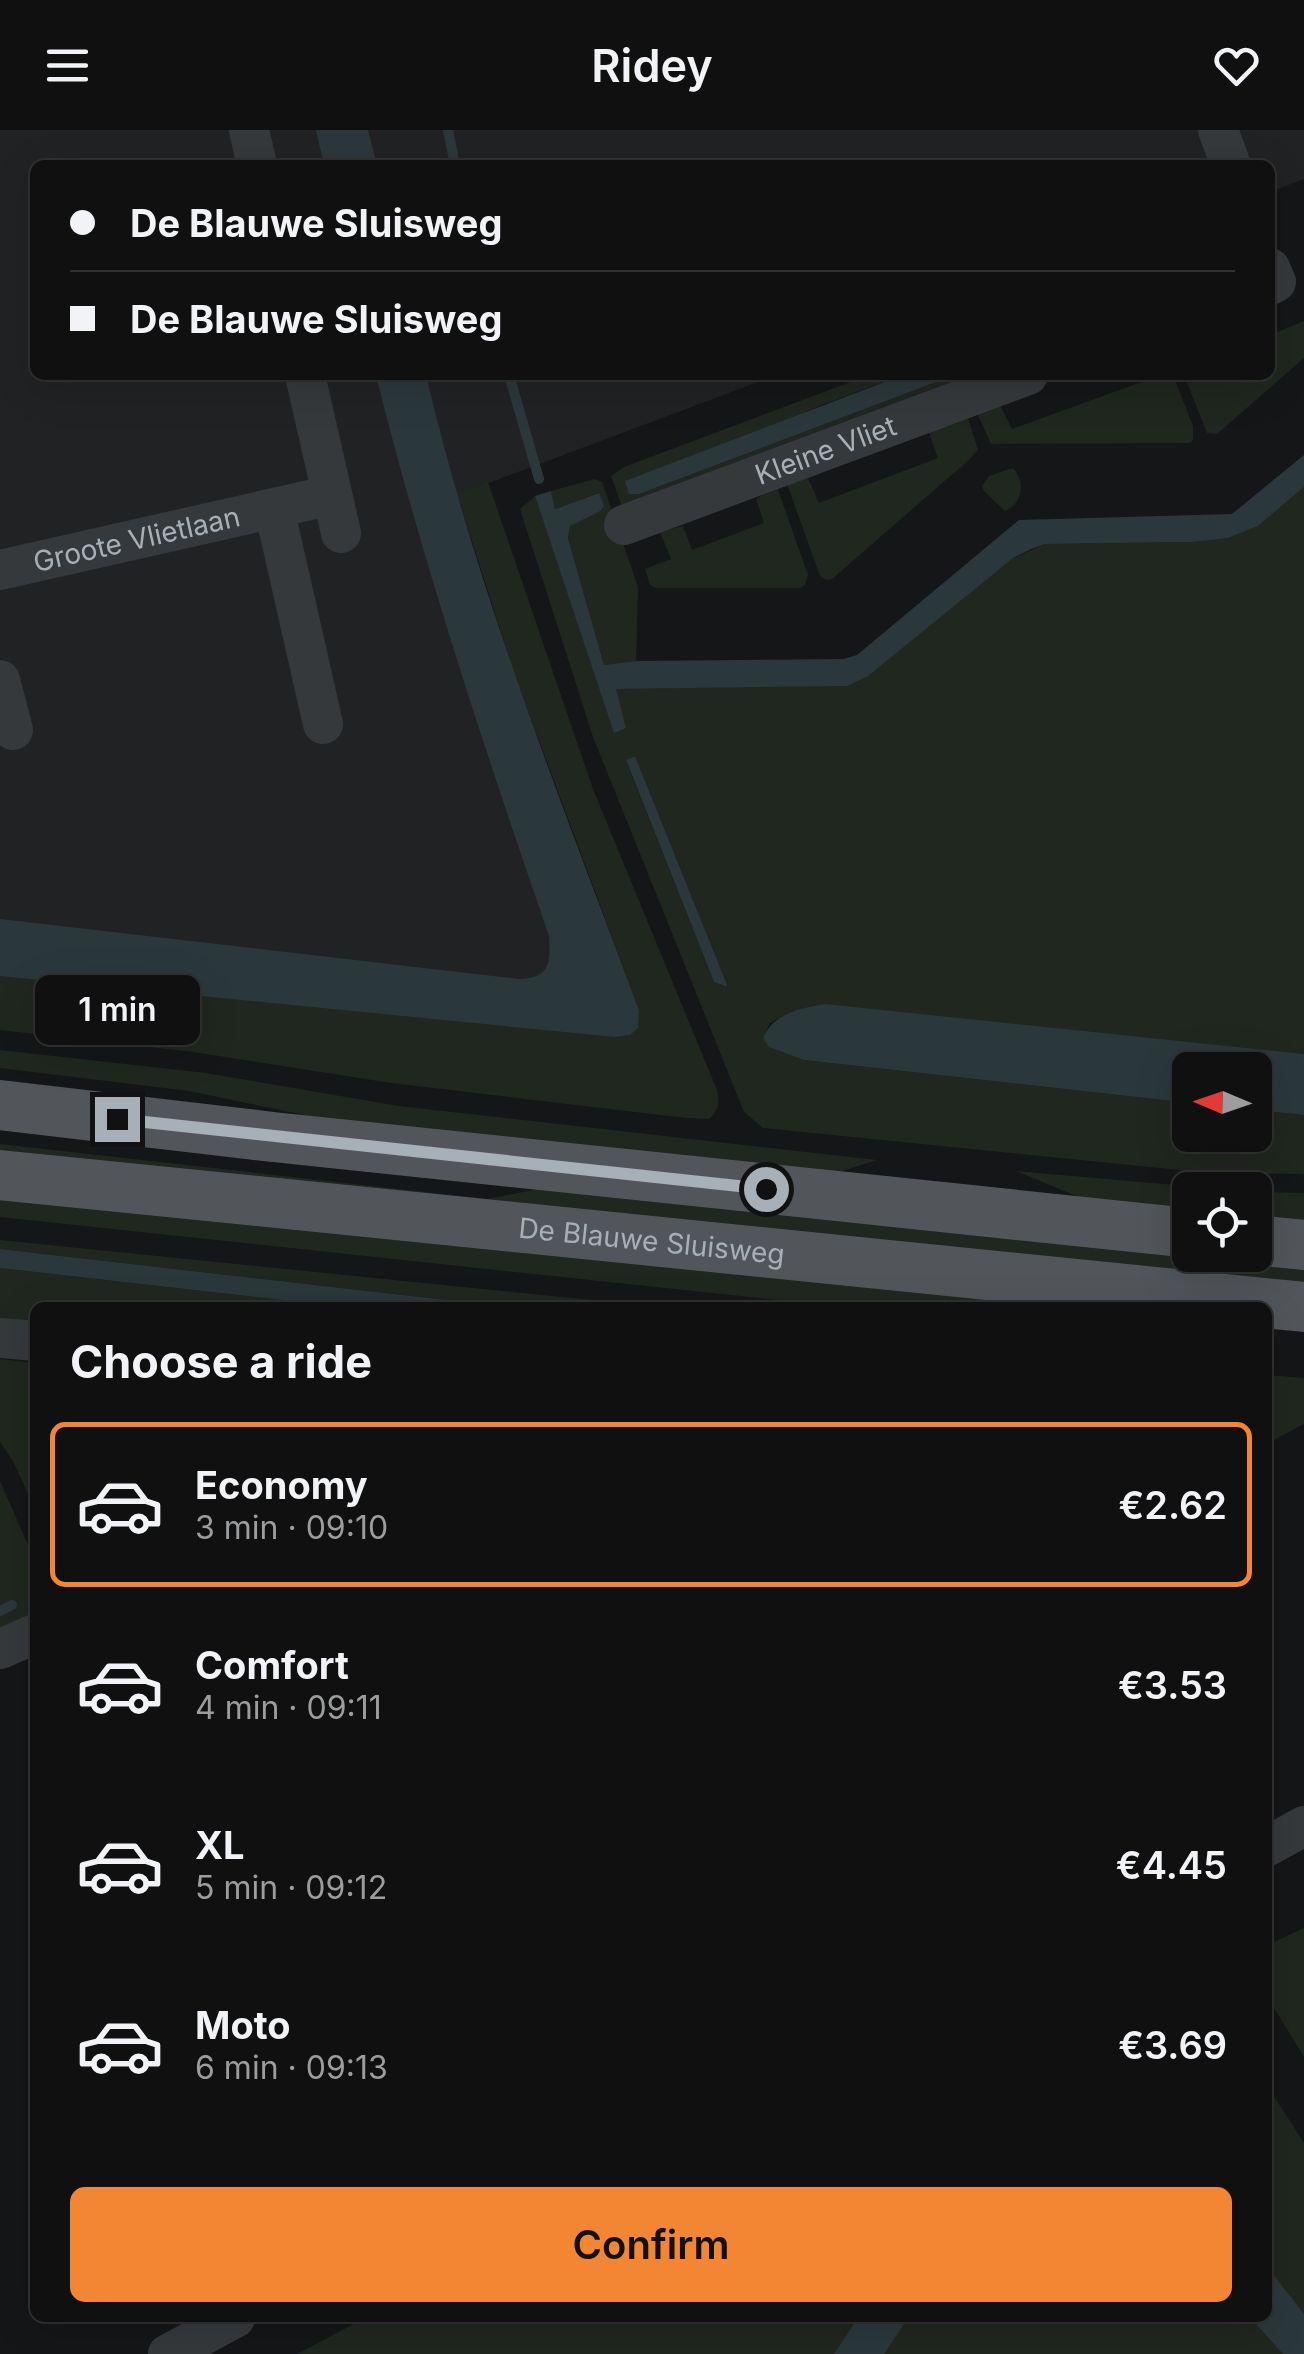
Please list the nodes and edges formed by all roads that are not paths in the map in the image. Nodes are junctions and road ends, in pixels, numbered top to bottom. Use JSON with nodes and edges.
{"nodes":[{"id":1,"x":249,"y":130,"type":"edge"},
{"id":2,"x":1218,"y":130,"type":"edge"},
{"id":3,"x":256,"y":160,"type":"edge"},
{"id":4,"x":1229,"y":160,"type":"edge"},
{"id":5,"x":306,"y":380,"type":"edge"},
{"id":6,"x":1015,"y":380,"type":"edge"},
{"id":7,"x":274,"y":508,"type":"junction"},
{"id":8,"x":624,"y":526,"type":"dead end"},
{"id":9,"x":0,"y":570,"type":"edge"},
{"id":10,"x":0,"y":680,"type":"edge"},
{"id":11,"x":323,"y":724,"type":"dead end"},
{"id":12,"x":13,"y":730,"type":"dead end"},
{"id":13,"x":0,"y":1105,"type":"edge"},
{"id":14,"x":0,"y":1175,"type":"edge"},
{"id":15,"x":1172,"y":1232,"type":"edge"},
{"id":16,"x":1272,"y":1242,"type":"edge"},
{"id":17,"x":1304,"y":1246,"type":"edge"},
{"id":18,"x":1255,"y":1302,"type":"edge"},
{"id":19,"x":1272,"y":1304,"type":"edge"},
{"id":20,"x":1304,"y":1307,"type":"edge"},
{"id":21,"x":0,"y":1338,"type":"edge"},
{"id":22,"x":30,"y":1341,"type":"edge"},
{"id":23,"x":30,"y":1636,"type":"edge"},
{"id":24,"x":0,"y":1649,"type":"edge"},
{"id":25,"x":1304,"y":1826,"type":"edge"},
{"id":26,"x":1272,"y":1844,"type":"edge"},
{"id":27,"x":227,"y":2322,"type":"edge"},
{"id":28,"x":168,"y":2354,"type":"edge"}],
"edges":[{"from":1,"to":3,"type":"street"},
{"from":2,"to":4,"type":"street"},
{"from":5,"to":7,"type":"street","name":"Groote Vlietlaan"},
{"from":6,"to":8,"type":"street","name":"Kleine Vliet"},
{"from":7,"to":9,"type":"street","name":"Groote Vlietlaan"},
{"from":7,"to":11,"type":"street","name":"Groote Vlietlaan"},
{"from":10,"to":12,"type":"street"},
{"from":13,"to":15,"type":"main road"},
{"from":14,"to":18,"type":"main road","name":"De Blauwe Sluisweg"},
{"from":16,"to":17,"type":"main road"},
{"from":19,"to":20,"type":"main road","name":"De Blauwe Sluisweg"},
{"from":21,"to":22,"type":"street"},
{"from":23,"to":24,"type":"street"},
{"from":25,"to":26,"type":"street"},
{"from":27,"to":28,"type":"street"}]}
